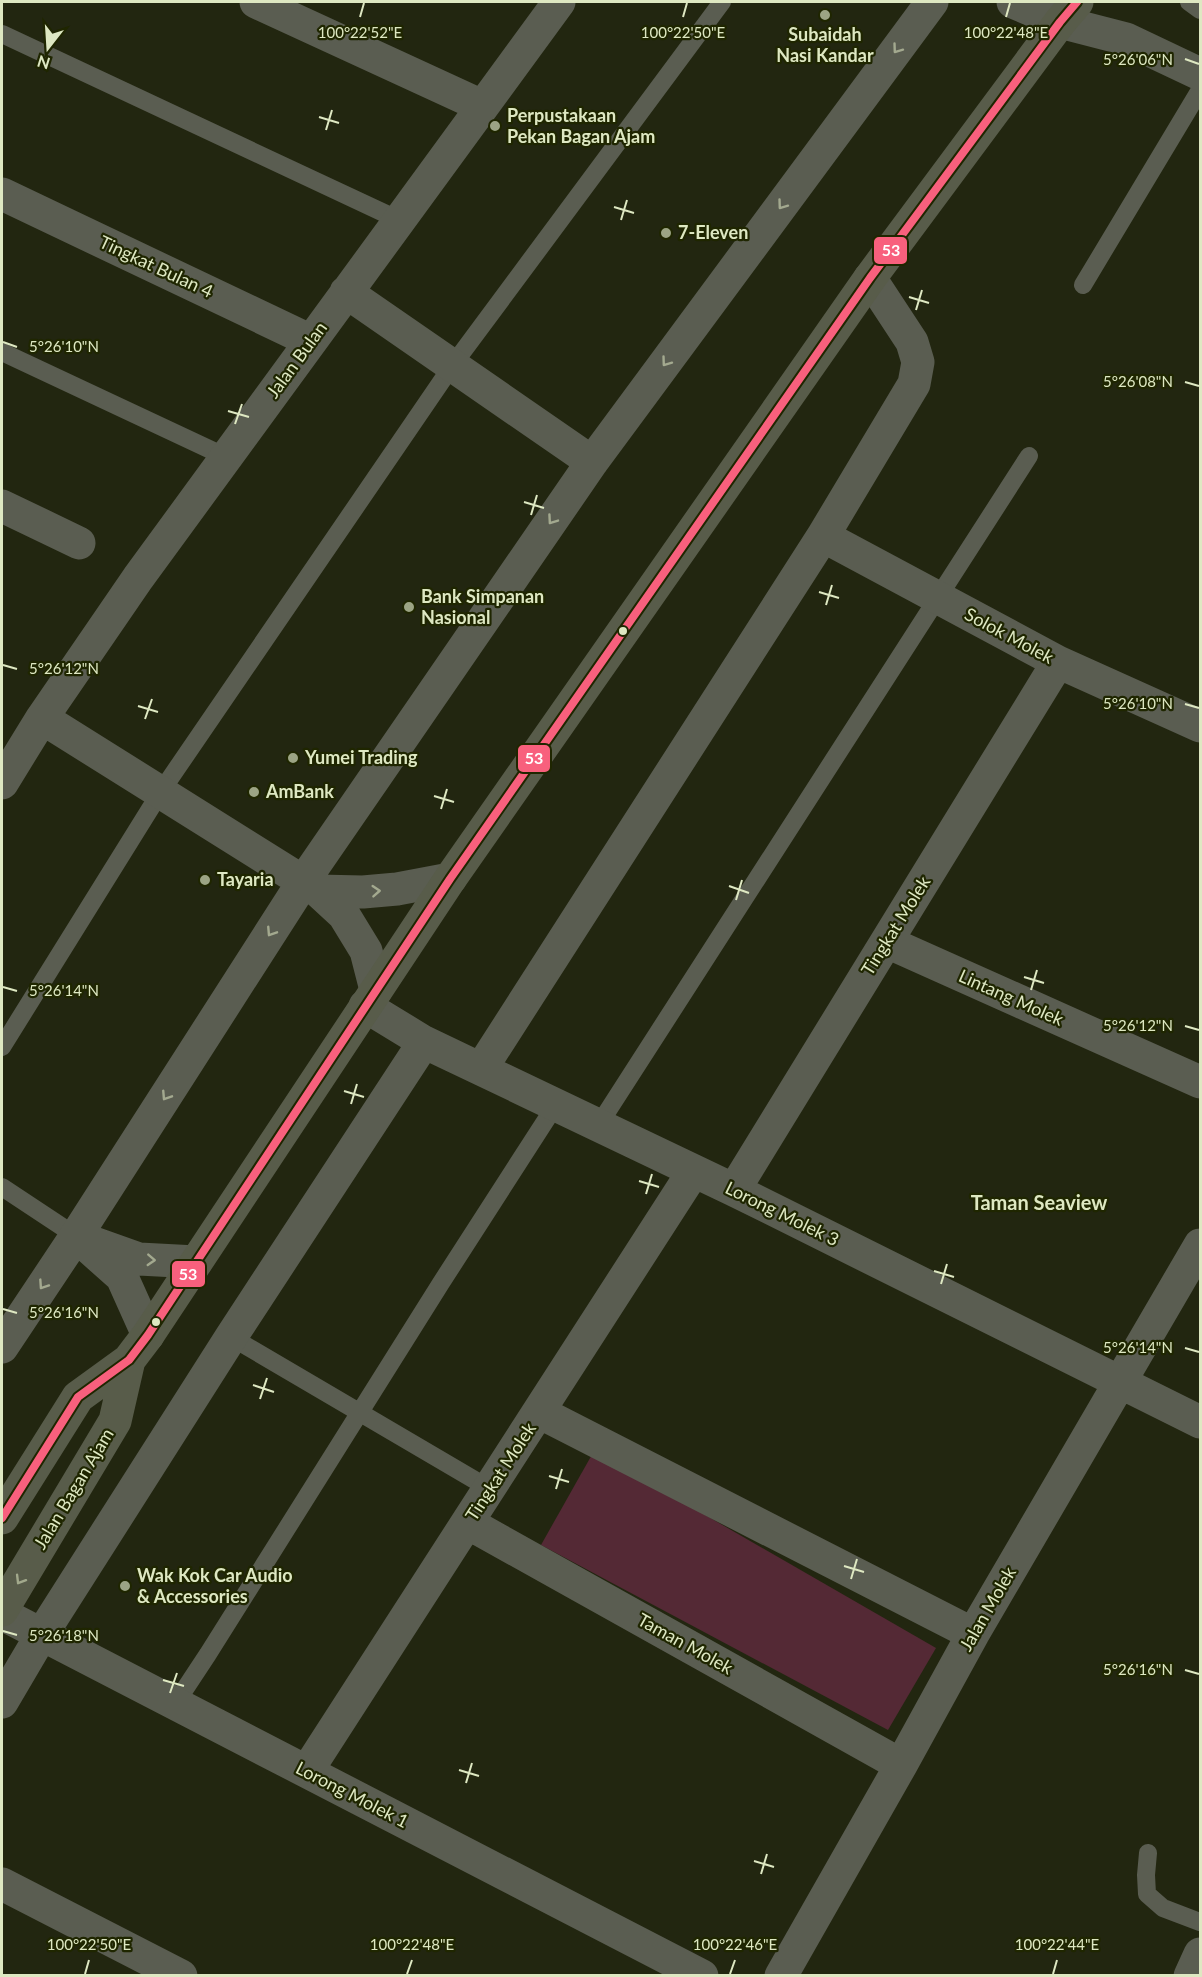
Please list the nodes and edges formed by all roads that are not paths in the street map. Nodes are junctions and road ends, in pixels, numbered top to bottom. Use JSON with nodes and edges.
{"nodes":[{"id":1,"x":256,"y":2,"type":"edge"},
{"id":2,"x":559,"y":2,"type":"edge"},
{"id":3,"x":722,"y":2,"type":"edge"},
{"id":4,"x":932,"y":2,"type":"edge"},
{"id":5,"x":1013,"y":2,"type":"edge"},
{"id":6,"x":1189,"y":2,"type":"edge"},
{"id":7,"x":1200,"y":10,"type":"edge"},
{"id":8,"x":1069,"y":12,"type":"edge"},
{"id":9,"x":2,"y":34,"type":"edge"},
{"id":10,"x":1200,"y":74,"type":"edge"},
{"id":11,"x":1200,"y":90,"type":"edge"},
{"id":12,"x":482,"y":106,"type":"junction"},
{"id":13,"x":2,"y":194,"type":"edge"},
{"id":14,"x":399,"y":220,"type":"junction"},
{"id":15,"x":870,"y":278,"type":"junction"},
{"id":16,"x":1083,"y":285,"type":"dead end"},
{"id":17,"x":346,"y":292,"type":"junction"},
{"id":18,"x":311,"y":341,"type":"junction"},
{"id":19,"x":2,"y":352,"type":"edge"},
{"id":20,"x":452,"y":366,"type":"junction"},
{"id":21,"x":1029,"y":456,"type":"dead end"},
{"id":22,"x":226,"y":457,"type":"junction"},
{"id":23,"x":592,"y":462,"type":"junction"},
{"id":24,"x":2,"y":506,"type":"edge"},
{"id":25,"x":823,"y":536,"type":"junction"},
{"id":26,"x":79,"y":543,"type":"dead end"},
{"id":27,"x":938,"y":597,"type":"junction"},
{"id":28,"x":1058,"y":662,"type":"junction"},
{"id":29,"x":42,"y":718,"type":"junction"},
{"id":30,"x":1200,"y":726,"type":"edge"},
{"id":31,"x":2,"y":783,"type":"edge"},
{"id":32,"x":160,"y":793,"type":"junction"},
{"id":33,"x":450,"y":879,"type":"junction"},
{"id":34,"x":310,"y":887,"type":"junction"},
{"id":35,"x":887,"y":942,"type":"junction"},
{"id":36,"x":370,"y":998,"type":"junction"},
{"id":37,"x":424,"y":1042,"type":"junction"},
{"id":38,"x":2,"y":1047,"type":"edge"},
{"id":39,"x":481,"y":1069,"type":"junction"},
{"id":40,"x":1200,"y":1083,"type":"edge"},
{"id":41,"x":555,"y":1106,"type":"junction"},
{"id":42,"x":598,"y":1126,"type":"junction"},
{"id":43,"x":693,"y":1172,"type":"junction"},
{"id":44,"x":2,"y":1187,"type":"edge"},
{"id":45,"x":734,"y":1190,"type":"junction"},
{"id":46,"x":76,"y":1236,"type":"junction"},
{"id":47,"x":1200,"y":1245,"type":"edge"},
{"id":48,"x":196,"y":1262,"type":"junction"},
{"id":49,"x":231,"y":1337,"type":"junction"},
{"id":50,"x":2,"y":1347,"type":"edge"},
{"id":51,"x":139,"y":1348,"type":"junction"},
{"id":52,"x":1122,"y":1382,"type":"junction"},
{"id":53,"x":360,"y":1412,"type":"junction"},
{"id":54,"x":539,"y":1412,"type":"junction"},
{"id":55,"x":1200,"y":1422,"type":"edge"},
{"id":56,"x":490,"y":1489,"type":"junction"},
{"id":57,"x":2,"y":1518,"type":"edge"},
{"id":58,"x":468,"y":1523,"type":"junction"},
{"id":59,"x":2,"y":1612,"type":"edge"},
{"id":60,"x":973,"y":1634,"type":"junction"},
{"id":61,"x":42,"y":1635,"type":"junction"},
{"id":62,"x":2,"y":1702,"type":"edge"},
{"id":63,"x":174,"y":1704,"type":"junction"},
{"id":64,"x":901,"y":1765,"type":"junction"},
{"id":65,"x":307,"y":1771,"type":"junction"},
{"id":66,"x":1148,"y":1853,"type":"dead end"},
{"id":67,"x":2,"y":1884,"type":"edge"},
{"id":68,"x":1200,"y":1922,"type":"edge"},
{"id":69,"x":1200,"y":1954,"type":"edge"},
{"id":70,"x":181,"y":1976,"type":"edge"},
{"id":71,"x":702,"y":1976,"type":"edge"},
{"id":72,"x":781,"y":1976,"type":"edge"},
{"id":73,"x":1190,"y":1976,"type":"edge"}],
"edges":[{"from":1,"to":12,"type":"street"},
{"from":2,"to":12,"type":"street","name":"Jalan Bulan"},
{"from":3,"to":20,"type":"lane"},
{"from":4,"to":23,"type":"street","one_way":true},
{"from":5,"to":8,"type":"street"},
{"from":6,"to":7,"type":"lane"},
{"from":8,"to":10,"type":"street"},
{"from":8,"to":15,"type":"main road","name":"Jalan Bagan Ajam"},
{"from":9,"to":14,"type":"lane"},
{"from":11,"to":16,"type":"lane"},
{"from":12,"to":14,"type":"street","name":"Jalan Bulan"},
{"from":13,"to":18,"type":"street","name":"Tingkat Bulan 4"},
{"from":14,"to":17,"type":"street","name":"Jalan Bulan"},
{"from":15,"to":25,"type":"street"},
{"from":15,"to":33,"type":"main road","name":"Jalan Bagan Ajam"},
{"from":17,"to":18,"type":"street","name":"Jalan Bulan"},
{"from":17,"to":20,"type":"street"},
{"from":18,"to":22,"type":"street","name":"Jalan Bulan"},
{"from":19,"to":22,"type":"lane"},
{"from":20,"to":23,"type":"street"},
{"from":20,"to":32,"type":"lane"},
{"from":21,"to":27,"type":"lane"},
{"from":22,"to":29,"type":"street","name":"Jalan Bulan"},
{"from":23,"to":34,"type":"street","one_way":true},
{"from":24,"to":26,"type":"street"},
{"from":25,"to":27,"type":"street","name":"Solok Molek"},
{"from":25,"to":39,"type":"street"},
{"from":27,"to":28,"type":"street","name":"Solok Molek"},
{"from":27,"to":42,"type":"lane"},
{"from":28,"to":30,"type":"street","name":"Solok Molek"},
{"from":28,"to":35,"type":"street","name":"Tingkat Molek"},
{"from":29,"to":31,"type":"street","name":"Jalan Bulan"},
{"from":29,"to":32,"type":"street"},
{"from":32,"to":34,"type":"street"},
{"from":32,"to":38,"type":"lane"},
{"from":34,"to":33,"type":"street","one_way":true},
{"from":33,"to":36,"type":"main road","name":"Jalan Bagan Ajam"},
{"from":34,"to":36,"type":"street"},
{"from":34,"to":46,"type":"street","one_way":true},
{"from":35,"to":40,"type":"street","name":"Lintang Molek"},
{"from":35,"to":45,"type":"street","name":"Tingkat Molek"},
{"from":36,"to":37,"type":"street","name":"Lorong Molek 3"},
{"from":36,"to":48,"type":"main road","name":"Jalan Bagan Ajam"},
{"from":37,"to":39,"type":"street","name":"Lorong Molek 3"},
{"from":37,"to":49,"type":"street"},
{"from":39,"to":41,"type":"street","name":"Lorong Molek 3"},
{"from":41,"to":42,"type":"street","name":"Lorong Molek 3"},
{"from":41,"to":53,"type":"lane"},
{"from":42,"to":43,"type":"street","name":"Lorong Molek 3"},
{"from":43,"to":45,"type":"street","name":"Lorong Molek 3"},
{"from":43,"to":54,"type":"street","name":"Tingkat Molek"},
{"from":44,"to":46,"type":"lane"},
{"from":45,"to":52,"type":"street","name":"Lorong Molek 3"},
{"from":46,"to":48,"type":"street","one_way":true},
{"from":46,"to":50,"type":"street","one_way":true},
{"from":46,"to":51,"type":"street"},
{"from":47,"to":52,"type":"street","name":"Jalan Molek"},
{"from":48,"to":51,"type":"main road","name":"Jalan Bagan Ajam"},
{"from":49,"to":53,"type":"lane"},
{"from":49,"to":61,"type":"street"},
{"from":51,"to":57,"type":"main road","name":"Jalan Bagan Ajam"},
{"from":51,"to":59,"type":"main road","name":"Jalan Bagan Ajam","one_way":true},
{"from":52,"to":55,"type":"street","name":"Lorong Molek 3"},
{"from":52,"to":60,"type":"street","name":"Jalan Molek"},
{"from":53,"to":56,"type":"lane"},
{"from":53,"to":63,"type":"lane"},
{"from":54,"to":56,"type":"street","name":"Tingkat Molek"},
{"from":54,"to":60,"type":"street"},
{"from":56,"to":58,"type":"street","name":"Tingkat Molek"},
{"from":58,"to":64,"type":"street","name":"Taman Molek"},
{"from":58,"to":65,"type":"street","name":"Tingkat Molek"},
{"from":59,"to":61,"type":"street","name":"Lorong Molek 1"},
{"from":60,"to":64,"type":"street","name":"Jalan Molek"},
{"from":61,"to":62,"type":"street"},
{"from":61,"to":63,"type":"street","name":"Lorong Molek 1"},
{"from":63,"to":65,"type":"street","name":"Lorong Molek 1"},
{"from":64,"to":72,"type":"street","name":"Jalan Molek"},
{"from":65,"to":71,"type":"street","name":"Lorong Molek 1"},
{"from":66,"to":68,"type":"lane"},
{"from":67,"to":70,"type":"street"},
{"from":69,"to":73,"type":"street"}]}
